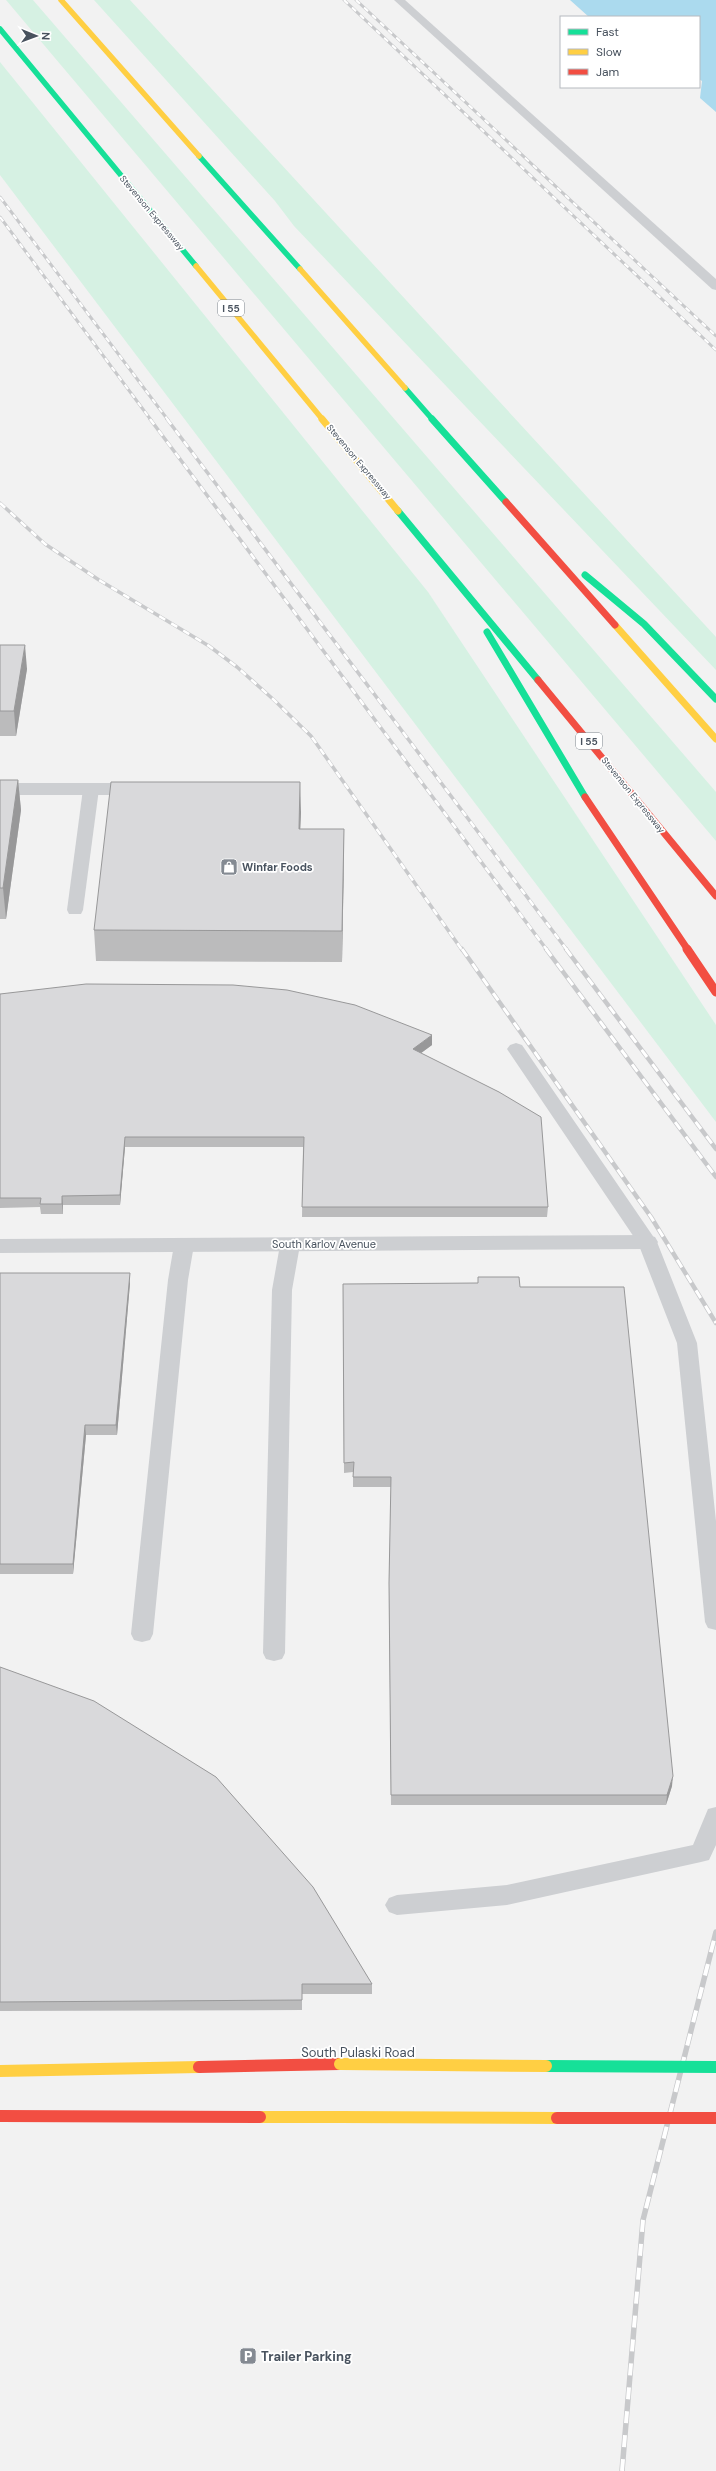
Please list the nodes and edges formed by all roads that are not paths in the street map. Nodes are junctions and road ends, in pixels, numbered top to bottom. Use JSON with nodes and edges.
{"nodes":[{"id":1,"x":61,"y":0,"type":"edge"},
{"id":2,"x":399,"y":0,"type":"edge"},
{"id":3,"x":0,"y":29,"type":"edge"},
{"id":4,"x":716,"y":286,"type":"edge"},
{"id":5,"x":531,"y":531,"type":"junction"},
{"id":6,"x":462,"y":587,"type":"junction"},
{"id":7,"x":716,"y":699,"type":"edge"},
{"id":8,"x":716,"y":739,"type":"edge"},
{"id":9,"x":0,"y":789,"type":"edge"},
{"id":10,"x":91,"y":789,"type":"junction"},
{"id":11,"x":161,"y":789,"type":"edge"},
{"id":12,"x":716,"y":896,"type":"edge"},
{"id":13,"x":75,"y":910,"type":"dead end"},
{"id":14,"x":716,"y":992,"type":"edge"},
{"id":15,"x":516,"y":1049,"type":"dead end"},
{"id":16,"x":647,"y":1242,"type":"junction"},
{"id":17,"x":184,"y":1245,"type":"junction"},
{"id":18,"x":290,"y":1245,"type":"junction"},
{"id":19,"x":0,"y":1246,"type":"edge"},
{"id":20,"x":716,"y":1622,"type":"edge"},
{"id":21,"x":142,"y":1634,"type":"dead end"},
{"id":22,"x":274,"y":1653,"type":"dead end"},
{"id":23,"x":716,"y":1816,"type":"edge"},
{"id":24,"x":397,"y":1905,"type":"dead end"},
{"id":25,"x":716,"y":2067,"type":"edge"},
{"id":26,"x":0,"y":2071,"type":"edge"},
{"id":27,"x":0,"y":2116,"type":"edge"},
{"id":28,"x":716,"y":2118,"type":"edge"}],
"edges":[{"from":1,"to":5,"type":"main road"},
{"from":2,"to":4,"type":"lane"},
{"from":3,"to":6,"type":"main road","name":"Stevenson Expressway","number":"I 55"},
{"from":5,"to":7,"type":"main road"},
{"from":5,"to":8,"type":"main road"},
{"from":6,"to":12,"type":"main road","name":"Stevenson Expressway","number":"I 55"},
{"from":6,"to":14,"type":"main road"},
{"from":9,"to":10,"type":"street"},
{"from":10,"to":11,"type":"street"},
{"from":10,"to":13,"type":"lane"},
{"from":15,"to":16,"type":"lane"},
{"from":16,"to":18,"type":"street","name":"South Karlov Avenue"},
{"from":16,"to":20,"type":"lane"},
{"from":17,"to":18,"type":"street","name":"South Karlov Avenue"},
{"from":17,"to":19,"type":"street","name":"South Karlov Avenue"},
{"from":17,"to":21,"type":"lane"},
{"from":18,"to":22,"type":"lane"},
{"from":23,"to":24,"type":"lane"},
{"from":25,"to":26,"type":"main road","name":"South Pulaski Road","bridge":true},
{"from":27,"to":28,"type":"main road","bridge":true}]}
